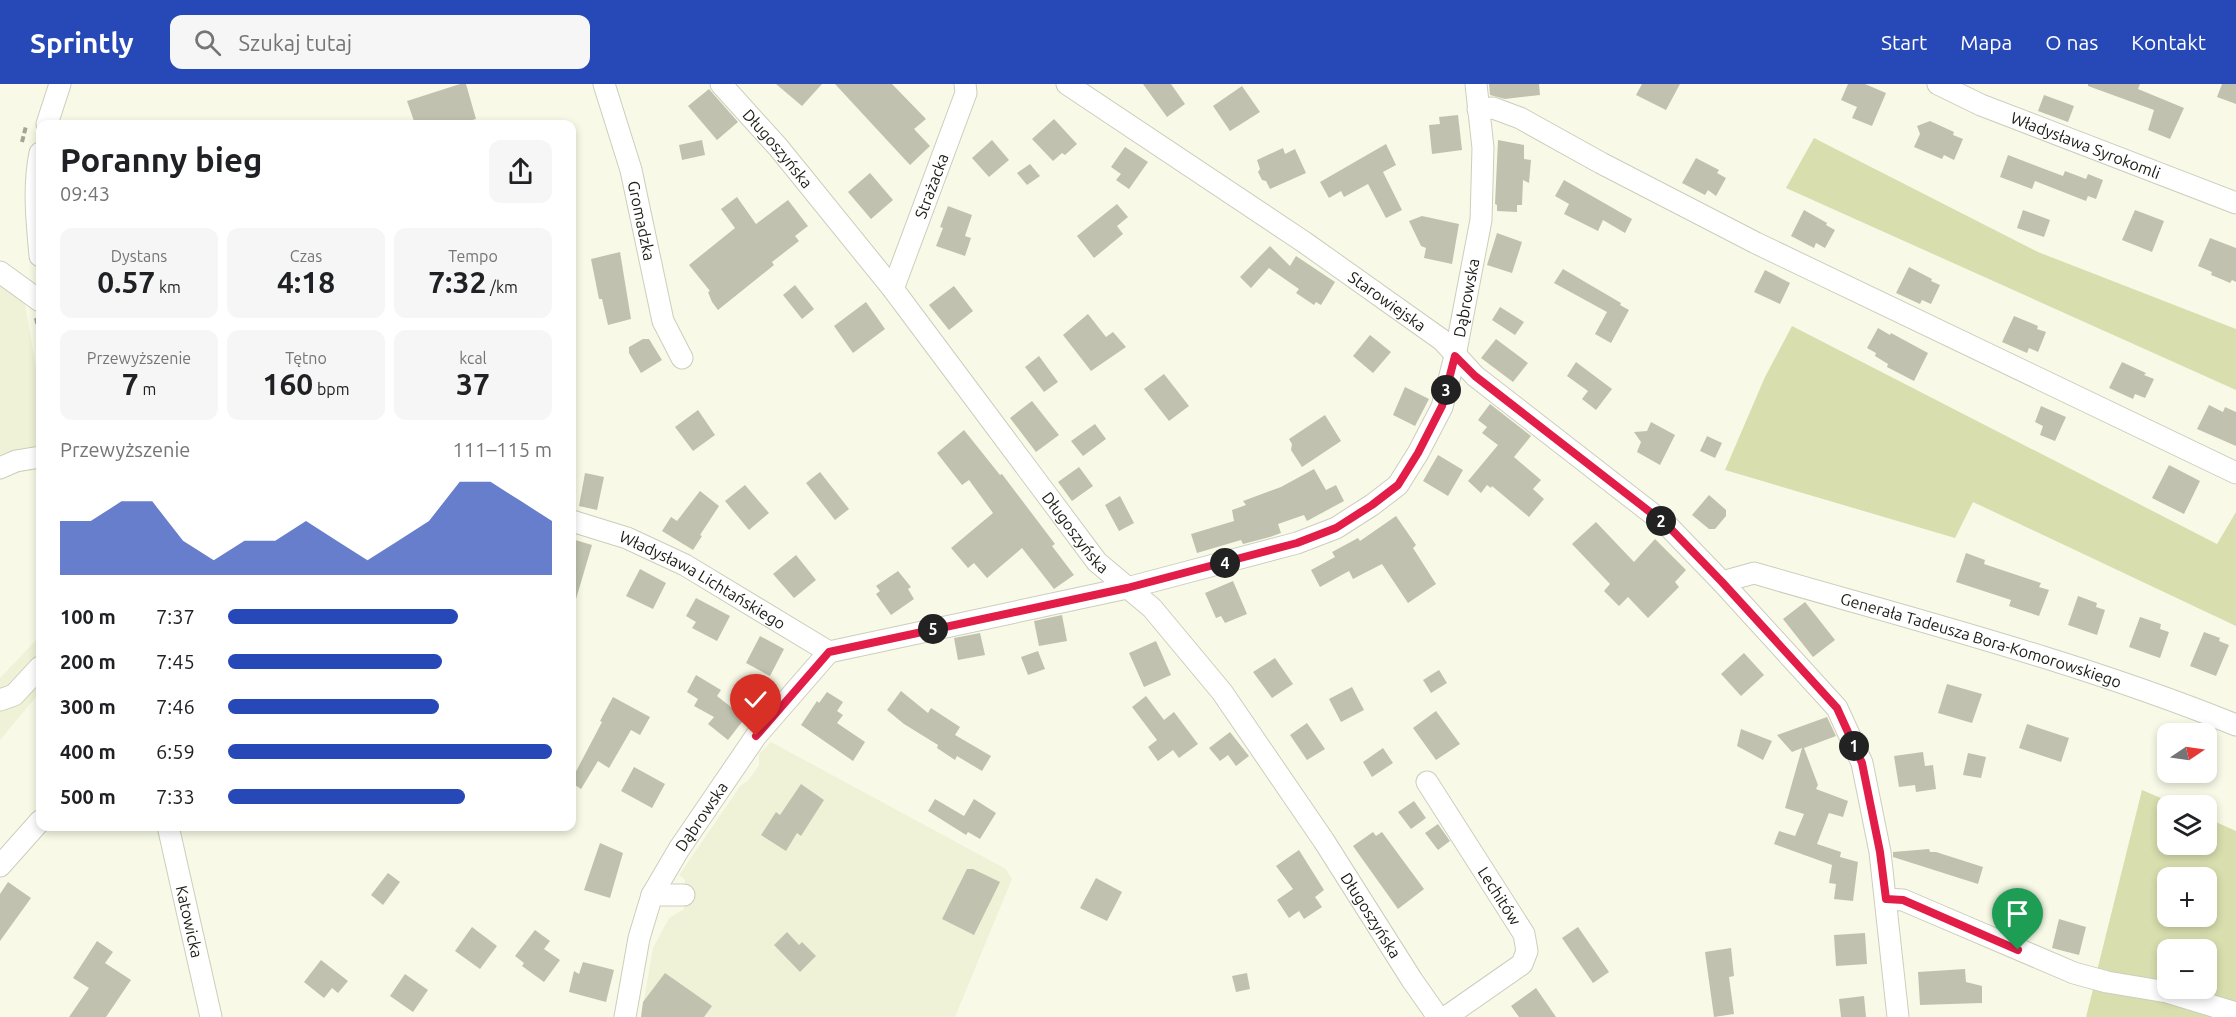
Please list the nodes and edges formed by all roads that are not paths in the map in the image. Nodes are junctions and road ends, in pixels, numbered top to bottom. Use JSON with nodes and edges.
{"nodes":[{"id":1,"x":60,"y":84,"type":"edge"},
{"id":2,"x":604,"y":84,"type":"edge"},
{"id":3,"x":721,"y":84,"type":"edge"},
{"id":4,"x":965,"y":84,"type":"edge"},
{"id":5,"x":1067,"y":84,"type":"edge"},
{"id":6,"x":1476,"y":84,"type":"edge"},
{"id":7,"x":1938,"y":84,"type":"edge"},
{"id":8,"x":1478,"y":109,"type":"junction"},
{"id":9,"x":48,"y":120,"type":"edge"},
{"id":10,"x":2236,"y":203,"type":"edge"},
{"id":11,"x":0,"y":272,"type":"edge"},
{"id":12,"x":893,"y":289,"type":"junction"},
{"id":13,"x":36,"y":298,"type":"edge"},
{"id":14,"x":1455,"y":356,"type":"junction"},
{"id":15,"x":682,"y":358,"type":"dead end"},
{"id":16,"x":36,"y":458,"type":"edge"},
{"id":17,"x":0,"y":468,"type":"edge"},
{"id":18,"x":2236,"y":473,"type":"edge"},
{"id":19,"x":576,"y":522,"type":"edge"},
{"id":20,"x":1722,"y":582,"type":"junction"},
{"id":21,"x":1127,"y":588,"type":"junction"},
{"id":22,"x":829,"y":652,"type":"junction"},
{"id":23,"x":36,"y":671,"type":"edge"},
{"id":24,"x":0,"y":700,"type":"edge"},
{"id":25,"x":2236,"y":725,"type":"edge"},
{"id":26,"x":1427,"y":782,"type":"dead end"},
{"id":27,"x":36,"y":826,"type":"edge"},
{"id":28,"x":169,"y":831,"type":"edge"},
{"id":29,"x":0,"y":866,"type":"edge"},
{"id":30,"x":652,"y":895,"type":"junction"},
{"id":31,"x":684,"y":895,"type":"dead end"},
{"id":32,"x":1886,"y":899,"type":"junction"},
{"id":33,"x":2236,"y":1013,"type":"edge"},
{"id":34,"x":212,"y":1017,"type":"edge"},
{"id":35,"x":625,"y":1017,"type":"edge"},
{"id":36,"x":1438,"y":1017,"type":"edge"},
{"id":37,"x":1446,"y":1017,"type":"edge"},
{"id":38,"x":1898,"y":1017,"type":"edge"}],
"edges":[{"from":1,"to":9,"type":"street"},
{"from":2,"to":15,"type":"street","name":"Gromadzka"},
{"from":3,"to":12,"type":"street","name":"Długoszyńska"},
{"from":4,"to":12,"type":"street","name":"Strażacka"},
{"from":5,"to":14,"type":"street","name":"Starowiejska"},
{"from":6,"to":8,"type":"street","name":"Dąbrowska"},
{"from":7,"to":10,"type":"street","name":"Władysława Syrokomli"},
{"from":8,"to":14,"type":"street","name":"Dąbrowska"},
{"from":8,"to":18,"type":"street"},
{"from":11,"to":13,"type":"street"},
{"from":12,"to":21,"type":"street","name":"Długoszyńska"},
{"from":14,"to":20,"type":"street","name":"Starowiejska"},
{"from":14,"to":21,"type":"street","name":"Dąbrowska"},
{"from":16,"to":17,"type":"street"},
{"from":19,"to":22,"type":"street","name":"Władysława Lichtańskiego"},
{"from":20,"to":25,"type":"street","name":"Generała Tadeusza Bora-Komorowskiego"},
{"from":20,"to":32,"type":"street","name":"Starowiejska"},
{"from":21,"to":22,"type":"street","name":"Dąbrowska"},
{"from":21,"to":36,"type":"street","name":"Długoszyńska"},
{"from":22,"to":30,"type":"street","name":"Dąbrowska"},
{"from":23,"to":24,"type":"street"},
{"from":26,"to":37,"type":"street","name":"Lechitów"},
{"from":27,"to":29,"type":"street"},
{"from":28,"to":34,"type":"street","name":"Katowicka"},
{"from":30,"to":31,"type":"street"},
{"from":30,"to":35,"type":"street","name":"Dąbrowska"},
{"from":32,"to":33,"type":"street"},
{"from":32,"to":38,"type":"street","name":"Starowiejska"}]}
